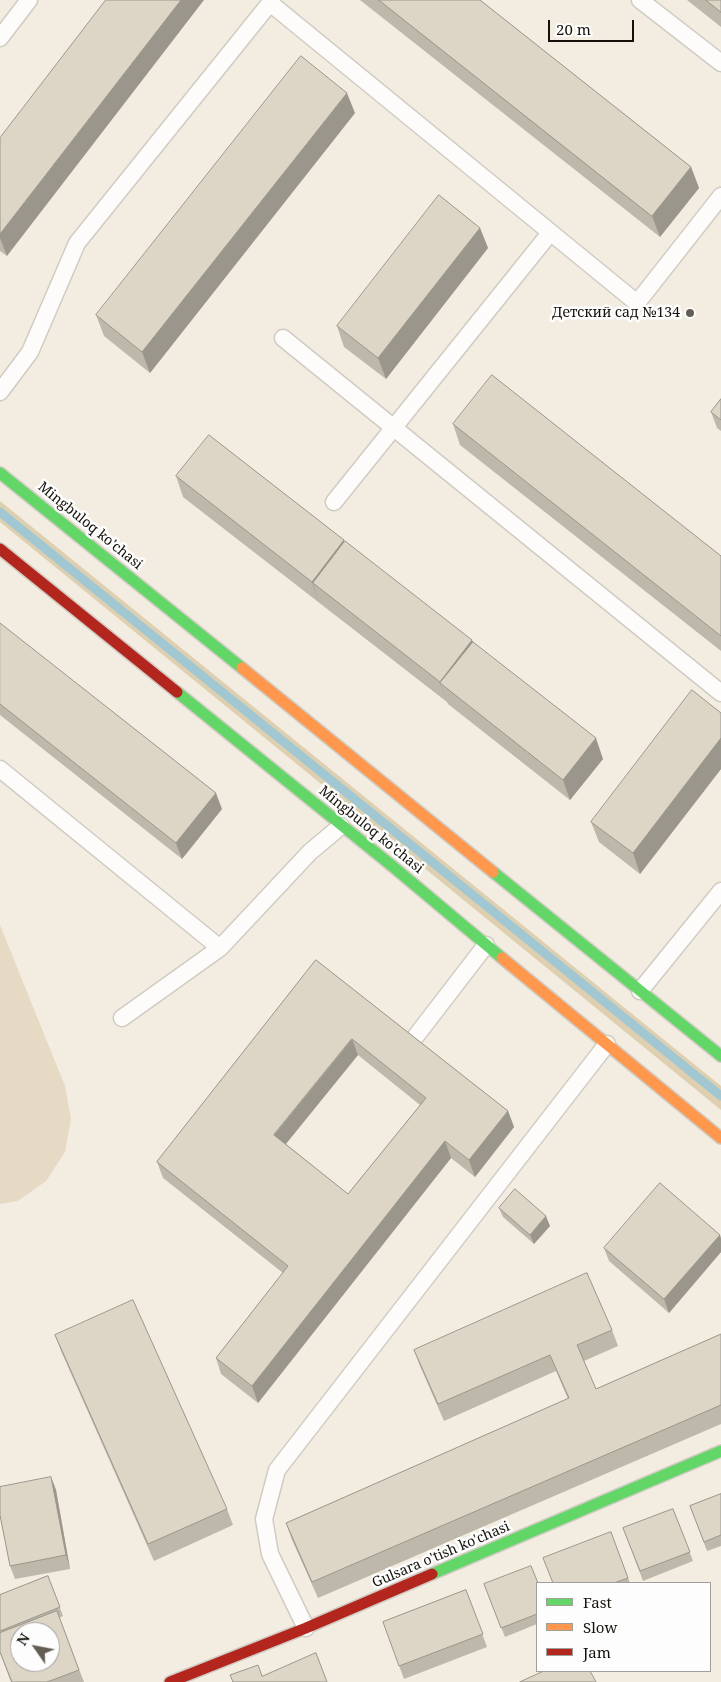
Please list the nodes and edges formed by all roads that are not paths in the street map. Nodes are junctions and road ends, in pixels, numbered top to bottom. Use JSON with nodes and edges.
{"nodes":[{"id":1,"x":29,"y":0,"type":"edge"},
{"id":2,"x":640,"y":0,"type":"edge"},
{"id":3,"x":271,"y":2,"type":"edge"},
{"id":4,"x":0,"y":38,"type":"edge"},
{"id":5,"x":721,"y":63,"type":"edge"},
{"id":6,"x":721,"y":196,"type":"edge"},
{"id":7,"x":550,"y":232,"type":"junction"},
{"id":8,"x":283,"y":338,"type":"dead end"},
{"id":9,"x":0,"y":392,"type":"edge"},
{"id":10,"x":394,"y":428,"type":"junction"},
{"id":11,"x":0,"y":473,"type":"edge"},
{"id":12,"x":334,"y":502,"type":"dead end"},
{"id":13,"x":0,"y":549,"type":"edge"},
{"id":14,"x":721,"y":693,"type":"edge"},
{"id":15,"x":0,"y":769,"type":"edge"},
{"id":16,"x":341,"y":826,"type":"junction"},
{"id":17,"x":721,"y":891,"type":"edge"},
{"id":18,"x":486,"y":945,"type":"junction"},
{"id":19,"x":220,"y":948,"type":"junction"},
{"id":20,"x":640,"y":991,"type":"junction"},
{"id":21,"x":122,"y":1018,"type":"dead end"},
{"id":22,"x":416,"y":1036,"type":"edge"},
{"id":23,"x":607,"y":1044,"type":"junction"},
{"id":24,"x":721,"y":1056,"type":"edge"},
{"id":25,"x":721,"y":1138,"type":"edge"},
{"id":26,"x":721,"y":1451,"type":"edge"},
{"id":27,"x":306,"y":1628,"type":"junction"},
{"id":28,"x":170,"y":1682,"type":"edge"}],
"edges":[{"from":1,"to":4,"type":"lane"},
{"from":2,"to":5,"type":"lane"},
{"from":3,"to":7,"type":"lane"},
{"from":3,"to":9,"type":"lane"},
{"from":6,"to":7,"type":"lane"},
{"from":7,"to":10,"type":"lane"},
{"from":8,"to":10,"type":"lane"},
{"from":10,"to":12,"type":"lane"},
{"from":10,"to":14,"type":"lane"},
{"from":11,"to":20,"type":"main road","name":"Mingbuloq ko'chasi"},
{"from":13,"to":16,"type":"main road","name":"Mingbuloq ko'chasi"},
{"from":15,"to":19,"type":"lane"},
{"from":16,"to":18,"type":"main road","name":"Mingbuloq ko'chasi"},
{"from":16,"to":19,"type":"lane"},
{"from":17,"to":20,"type":"lane"},
{"from":18,"to":22,"type":"lane"},
{"from":18,"to":23,"type":"main road","name":"Mingbuloq ko'chasi"},
{"from":19,"to":21,"type":"lane"},
{"from":20,"to":24,"type":"main road","name":"Mingbuloq ko'chasi"},
{"from":23,"to":25,"type":"main road","name":"Mingbuloq ko'chasi"},
{"from":23,"to":27,"type":"lane"},
{"from":26,"to":27,"type":"main road","name":"Gulsara o'tish ko'chasi"},
{"from":27,"to":28,"type":"main road","name":"Gulsara o'tish ko'chasi"}]}
